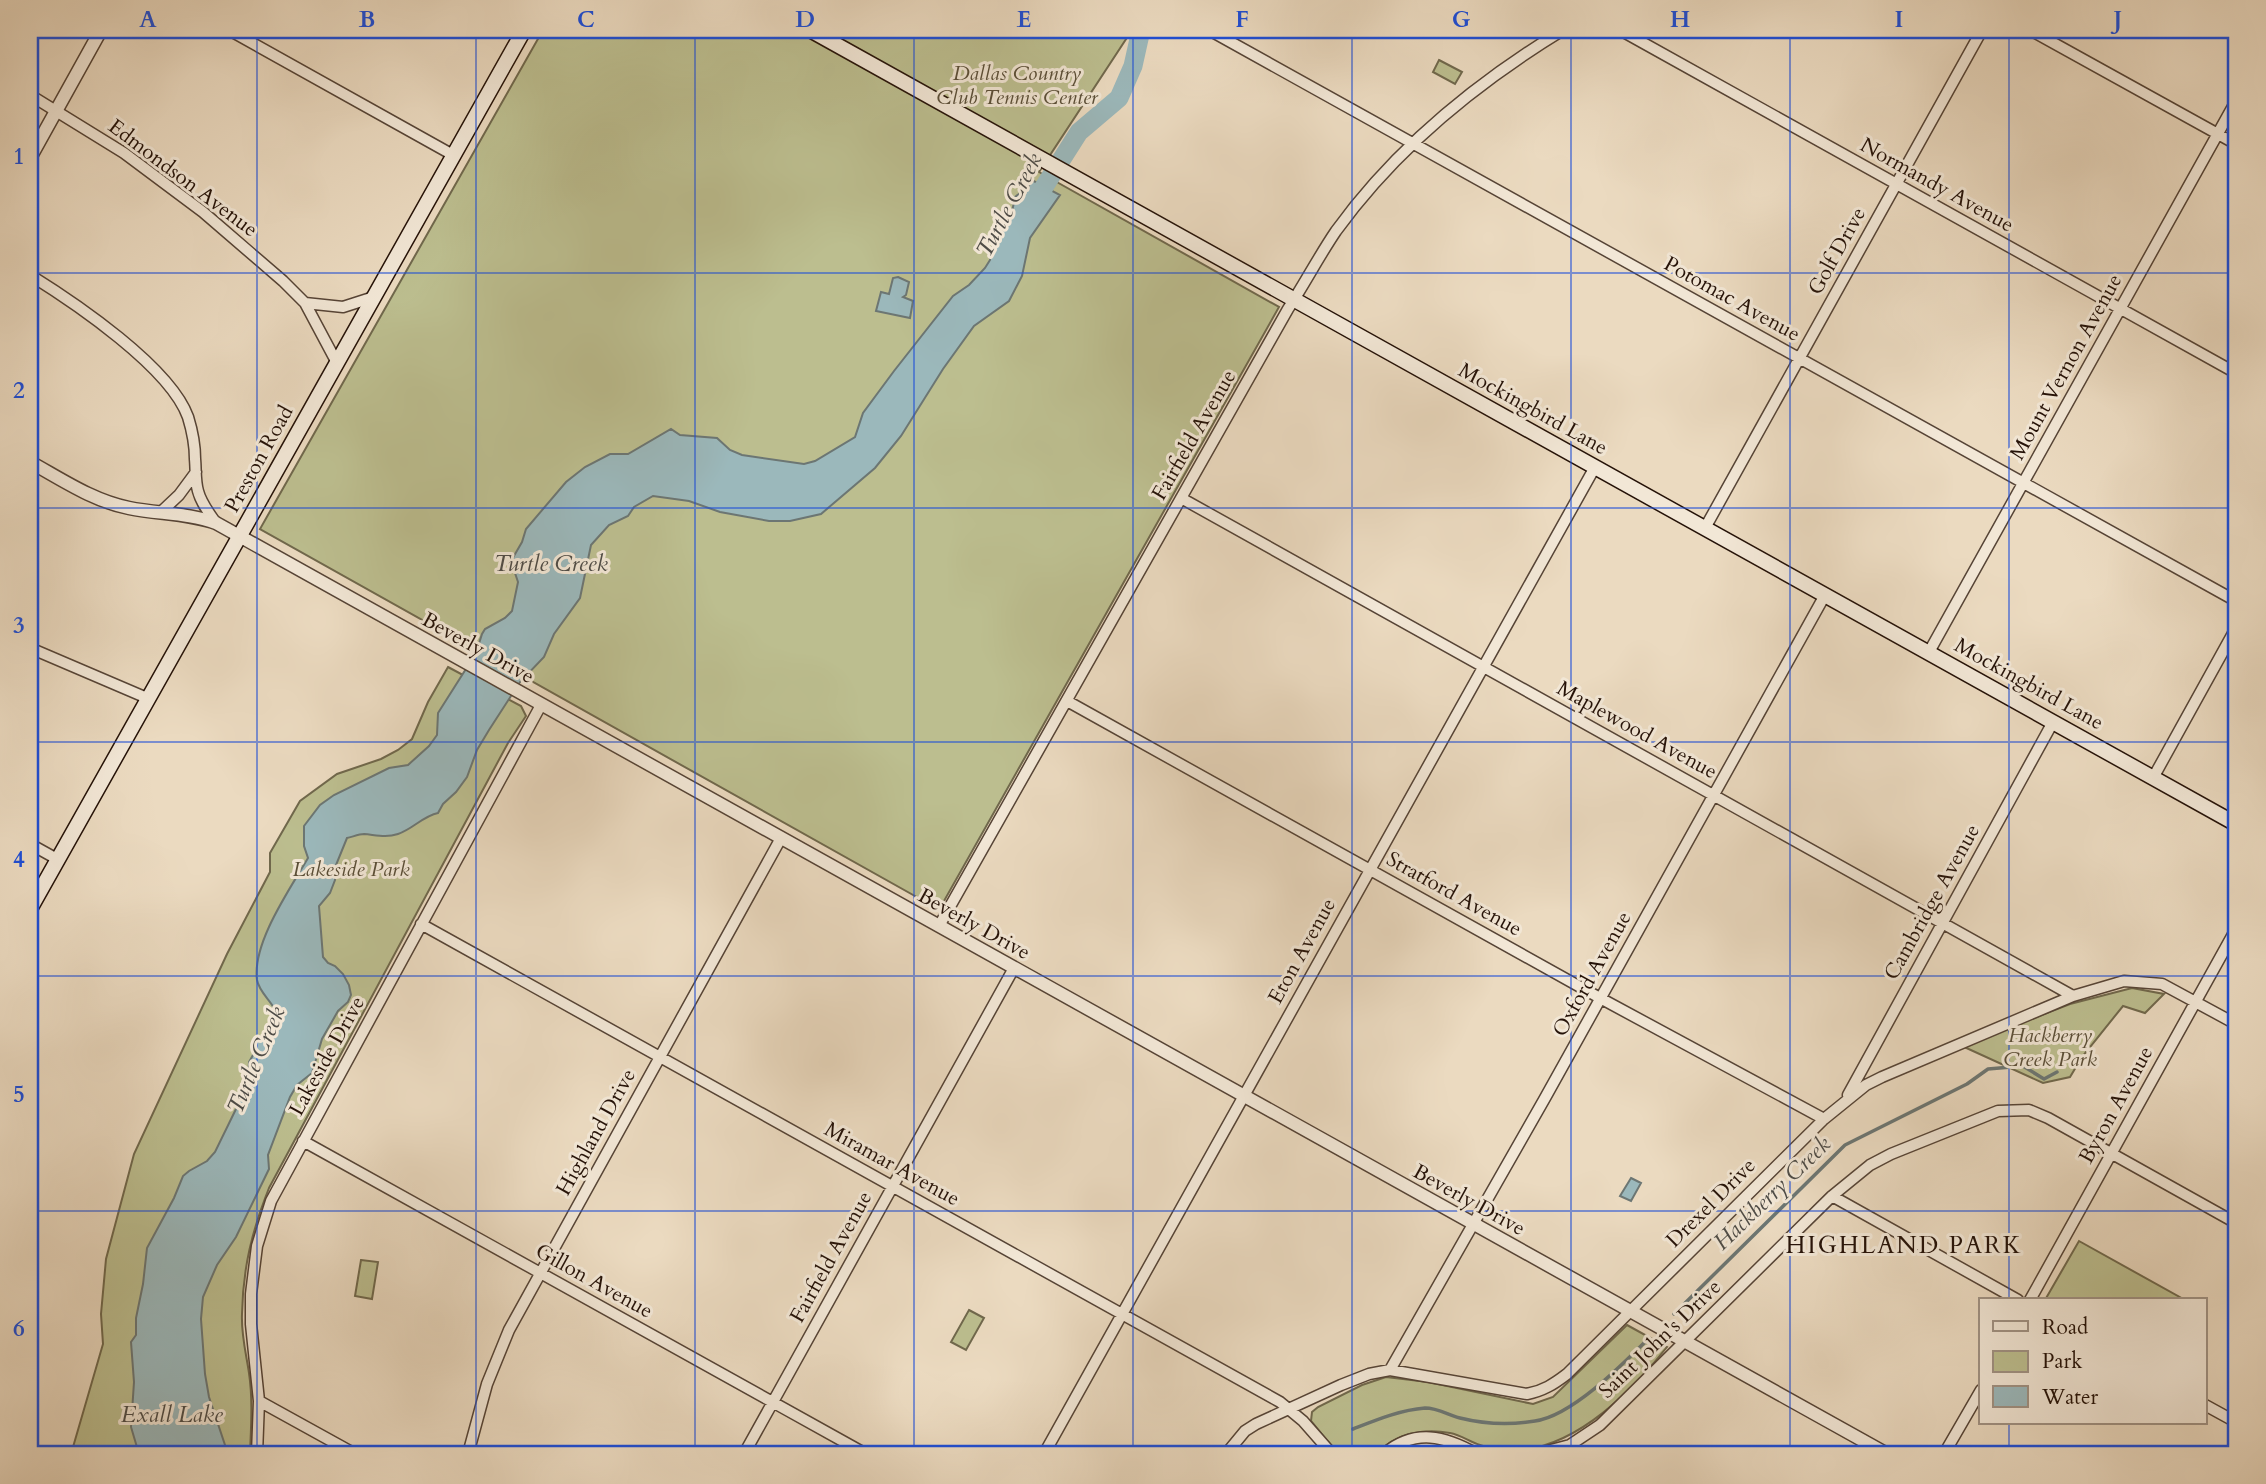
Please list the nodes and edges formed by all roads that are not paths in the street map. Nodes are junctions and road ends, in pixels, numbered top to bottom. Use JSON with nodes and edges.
{"nodes":[{"id":1,"x":101,"y":30,"type":"edge"},
{"id":2,"x":229,"y":30,"type":"edge"},
{"id":3,"x":524,"y":30,"type":"edge"},
{"id":4,"x":810,"y":30,"type":"edge"},
{"id":5,"x":1209,"y":30,"type":"edge"},
{"id":6,"x":1563,"y":30,"type":"edge"},
{"id":7,"x":1619,"y":30,"type":"edge"},
{"id":8,"x":1982,"y":30,"type":"edge"},
{"id":9,"x":2030,"y":30,"type":"edge"},
{"id":10,"x":30,"y":95,"type":"edge"},
{"id":11,"x":2236,"y":101,"type":"edge"},
{"id":12,"x":56,"y":111,"type":"junction"},
{"id":13,"x":2218,"y":134,"type":"junction"},
{"id":14,"x":1413,"y":143,"type":"junction"},
{"id":15,"x":2236,"y":144,"type":"edge"},
{"id":16,"x":453,"y":155,"type":"junction"},
{"id":17,"x":30,"y":158,"type":"edge"},
{"id":18,"x":1896,"y":184,"type":"junction"},
{"id":19,"x":30,"y":275,"type":"edge"},
{"id":20,"x":374,"y":297,"type":"junction"},
{"id":21,"x":1294,"y":300,"type":"junction"},
{"id":22,"x":305,"y":303,"type":"junction"},
{"id":23,"x":2121,"y":309,"type":"junction"},
{"id":24,"x":1800,"y":358,"type":"junction"},
{"id":25,"x":337,"y":363,"type":"junction"},
{"id":26,"x":2236,"y":373,"type":"edge"},
{"id":27,"x":30,"y":461,"type":"edge"},
{"id":28,"x":1595,"y":467,"type":"junction"},
{"id":29,"x":196,"y":472,"type":"junction"},
{"id":30,"x":2023,"y":483,"type":"junction"},
{"id":31,"x":1181,"y":498,"type":"junction"},
{"id":32,"x":161,"y":512,"type":"junction"},
{"id":33,"x":216,"y":523,"type":"junction"},
{"id":34,"x":1705,"y":528,"type":"junction"},
{"id":35,"x":240,"y":536,"type":"junction"},
{"id":36,"x":1825,"y":595,"type":"junction"},
{"id":37,"x":2236,"y":601,"type":"edge"},
{"id":38,"x":2236,"y":628,"type":"edge"},
{"id":39,"x":30,"y":648,"type":"edge"},
{"id":40,"x":1929,"y":652,"type":"junction"},
{"id":41,"x":1484,"y":666,"type":"junction"},
{"id":42,"x":147,"y":698,"type":"junction"},
{"id":43,"x":1067,"y":701,"type":"junction"},
{"id":44,"x":541,"y":705,"type":"junction"},
{"id":45,"x":2053,"y":722,"type":"junction"},
{"id":46,"x":2153,"y":778,"type":"junction"},
{"id":47,"x":1713,"y":795,"type":"junction"},
{"id":48,"x":2236,"y":824,"type":"edge"},
{"id":49,"x":781,"y":838,"type":"junction"},
{"id":50,"x":30,"y":844,"type":"edge"},
{"id":51,"x":57,"y":859,"type":"junction"},
{"id":52,"x":1368,"y":869,"type":"junction"},
{"id":53,"x":30,"y":909,"type":"edge"},
{"id":54,"x":1942,"y":923,"type":"junction"},
{"id":55,"x":421,"y":924,"type":"junction"},
{"id":56,"x":939,"y":926,"type":"junction"},
{"id":57,"x":2236,"y":929,"type":"edge"},
{"id":58,"x":1014,"y":968,"type":"junction"},
{"id":59,"x":2073,"y":996,"type":"junction"},
{"id":60,"x":1600,"y":998,"type":"junction"},
{"id":61,"x":2196,"y":1001,"type":"junction"},
{"id":62,"x":2236,"y":1024,"type":"edge"},
{"id":63,"x":659,"y":1056,"type":"junction"},
{"id":64,"x":1244,"y":1096,"type":"junction"},
{"id":65,"x":1845,"y":1100,"type":"junction"},
{"id":66,"x":1824,"y":1119,"type":"junction"},
{"id":67,"x":303,"y":1142,"type":"junction"},
{"id":68,"x":2110,"y":1153,"type":"junction"},
{"id":69,"x":892,"y":1186,"type":"junction"},
{"id":70,"x":1832,"y":1196,"type":"junction"},
{"id":71,"x":2236,"y":1223,"type":"edge"},
{"id":72,"x":1473,"y":1224,"type":"junction"},
{"id":73,"x":540,"y":1273,"type":"junction"},
{"id":74,"x":2014,"y":1298,"type":"edge"},
{"id":75,"x":2031,"y":1298,"type":"edge"},
{"id":76,"x":1630,"y":1311,"type":"junction"},
{"id":77,"x":1122,"y":1314,"type":"junction"},
{"id":78,"x":1685,"y":1342,"type":"junction"},
{"id":79,"x":1390,"y":1370,"type":"junction"},
{"id":80,"x":1979,"y":1393,"type":"edge"},
{"id":81,"x":259,"y":1401,"type":"junction"},
{"id":82,"x":773,"y":1402,"type":"junction"},
{"id":83,"x":2206,"y":1406,"type":"edge"},
{"id":84,"x":1290,"y":1409,"type":"junction"},
{"id":85,"x":2236,"y":1422,"type":"edge"},
{"id":86,"x":257,"y":1454,"type":"edge"},
{"id":87,"x":355,"y":1454,"type":"edge"},
{"id":88,"x":468,"y":1454,"type":"edge"},
{"id":89,"x":744,"y":1454,"type":"edge"},
{"id":90,"x":866,"y":1454,"type":"edge"},
{"id":91,"x":1044,"y":1454,"type":"edge"},
{"id":92,"x":1226,"y":1454,"type":"edge"},
{"id":93,"x":1332,"y":1454,"type":"edge"},
{"id":94,"x":1384,"y":1454,"type":"edge"},
{"id":95,"x":1477,"y":1454,"type":"edge"},
{"id":96,"x":1536,"y":1454,"type":"edge"},
{"id":97,"x":1886,"y":1454,"type":"edge"},
{"id":98,"x":1944,"y":1454,"type":"edge"}],
"edges":[{"from":1,"to":12,"type":"street"},
{"from":2,"to":16,"type":"street"},
{"from":3,"to":16,"type":"main road","name":"Preston Road"},
{"from":4,"to":21,"type":"main road","name":"Mockingbird Lane"},
{"from":5,"to":14,"type":"street","name":"Potomac Avenue"},
{"from":6,"to":14,"type":"street","name":"Fairfield Avenue"},
{"from":7,"to":18,"type":"street","name":"Normandy Avenue"},
{"from":8,"to":18,"type":"street","name":"Golf Drive"},
{"from":9,"to":13,"type":"street"},
{"from":10,"to":12,"type":"street","name":"Edmondson Avenue"},
{"from":11,"to":13,"type":"street","name":"Mount Vernon Avenue"},
{"from":12,"to":17,"type":"street"},
{"from":12,"to":22,"type":"street","name":"Edmondson Avenue"},
{"from":13,"to":15,"type":"street"},
{"from":13,"to":23,"type":"street","name":"Mount Vernon Avenue"},
{"from":14,"to":21,"type":"street","name":"Fairfield Avenue"},
{"from":14,"to":24,"type":"street","name":"Potomac Avenue"},
{"from":16,"to":20,"type":"main road","name":"Preston Road"},
{"from":18,"to":23,"type":"street","name":"Normandy Avenue"},
{"from":18,"to":24,"type":"street","name":"Golf Drive"},
{"from":19,"to":29,"type":"street"},
{"from":20,"to":22,"type":"street"},
{"from":20,"to":25,"type":"main road","name":"Preston Road"},
{"from":21,"to":28,"type":"main road","name":"Mockingbird Lane"},
{"from":21,"to":31,"type":"street","name":"Fairfield Avenue"},
{"from":22,"to":25,"type":"street","name":"Edmondson Avenue"},
{"from":23,"to":26,"type":"street","name":"Normandy Avenue"},
{"from":23,"to":30,"type":"street","name":"Mount Vernon Avenue"},
{"from":24,"to":30,"type":"street","name":"Potomac Avenue"},
{"from":24,"to":34,"type":"street","name":"Golf Drive"},
{"from":25,"to":35,"type":"main road","name":"Preston Road"},
{"from":27,"to":32,"type":"street","name":"Beverly Drive"},
{"from":28,"to":34,"type":"main road","name":"Mockingbird Lane"},
{"from":28,"to":41,"type":"street","name":"Eton Avenue"},
{"from":29,"to":32,"type":"street"},
{"from":29,"to":33,"type":"street"},
{"from":30,"to":37,"type":"street","name":"Potomac Avenue"},
{"from":30,"to":40,"type":"street","name":"Mount Vernon Avenue"},
{"from":31,"to":41,"type":"street","name":"Maplewood Avenue"},
{"from":31,"to":43,"type":"street","name":"Fairfield Avenue"},
{"from":32,"to":33,"type":"street","name":"Beverly Drive"},
{"from":33,"to":35,"type":"street","name":"Beverly Drive"},
{"from":34,"to":36,"type":"main road","name":"Mockingbird Lane"},
{"from":35,"to":42,"type":"main road","name":"Preston Road"},
{"from":35,"to":44,"type":"street","name":"Beverly Drive"},
{"from":36,"to":40,"type":"main road","name":"Mockingbird Lane"},
{"from":36,"to":47,"type":"street","name":"Oxford Avenue"},
{"from":38,"to":46,"type":"street"},
{"from":39,"to":42,"type":"street"},
{"from":40,"to":45,"type":"main road","name":"Mockingbird Lane"},
{"from":41,"to":47,"type":"street","name":"Maplewood Avenue"},
{"from":41,"to":52,"type":"street","name":"Eton Avenue"},
{"from":42,"to":51,"type":"main road","name":"Preston Road"},
{"from":43,"to":52,"type":"street","name":"Stratford Avenue"},
{"from":43,"to":56,"type":"street","name":"Fairfield Avenue"},
{"from":44,"to":49,"type":"street","name":"Beverly Drive"},
{"from":44,"to":55,"type":"street","name":"Lakeside Drive"},
{"from":45,"to":46,"type":"main road","name":"Mockingbird Lane"},
{"from":45,"to":54,"type":"street","name":"Cambridge Avenue"},
{"from":46,"to":48,"type":"main road","name":"Mockingbird Lane"},
{"from":47,"to":54,"type":"street","name":"Maplewood Avenue"},
{"from":47,"to":60,"type":"street","name":"Oxford Avenue"},
{"from":49,"to":56,"type":"street","name":"Beverly Drive"},
{"from":49,"to":63,"type":"street","name":"Highland Drive"},
{"from":50,"to":51,"type":"street"},
{"from":51,"to":53,"type":"main road","name":"Preston Road"},
{"from":52,"to":60,"type":"street","name":"Stratford Avenue"},
{"from":52,"to":64,"type":"street","name":"Eton Avenue"},
{"from":54,"to":59,"type":"street","name":"Maplewood Avenue"},
{"from":54,"to":65,"type":"street","name":"Cambridge Avenue"},
{"from":55,"to":63,"type":"street","name":"Miramar Avenue"},
{"from":55,"to":67,"type":"street","name":"Lakeside Drive"},
{"from":56,"to":58,"type":"street","name":"Beverly Drive"},
{"from":57,"to":61,"type":"street","name":"Byron Avenue"},
{"from":58,"to":64,"type":"street","name":"Beverly Drive"},
{"from":58,"to":69,"type":"street","name":"Fairfield Avenue"},
{"from":59,"to":61,"type":"street","name":"Drexel Drive"},
{"from":59,"to":65,"type":"street","name":"Drexel Drive"},
{"from":60,"to":66,"type":"street","name":"Stratford Avenue"},
{"from":60,"to":72,"type":"street","name":"Oxford Avenue"},
{"from":61,"to":62,"type":"street","name":"Drexel Drive"},
{"from":61,"to":68,"type":"street","name":"Byron Avenue"},
{"from":63,"to":69,"type":"street","name":"Miramar Avenue"},
{"from":63,"to":73,"type":"street","name":"Highland Drive"},
{"from":64,"to":72,"type":"street","name":"Beverly Drive"},
{"from":64,"to":77,"type":"street","name":"Eton Avenue"},
{"from":65,"to":66,"type":"street","name":"Drexel Drive"},
{"from":66,"to":76,"type":"street","name":"Drexel Drive"},
{"from":67,"to":73,"type":"street","name":"Gillon Avenue"},
{"from":67,"to":81,"type":"street","name":"Lakeside Drive"},
{"from":68,"to":70,"type":"street","name":"Saint John's Drive"},
{"from":68,"to":71,"type":"street","name":"Saint John's Drive"},
{"from":68,"to":75,"type":"street","name":"Byron Avenue"},
{"from":69,"to":77,"type":"street","name":"Miramar Avenue"},
{"from":69,"to":82,"type":"street","name":"Fairfield Avenue"},
{"from":70,"to":74,"type":"street"},
{"from":70,"to":78,"type":"street","name":"Saint John's Drive"},
{"from":72,"to":76,"type":"street","name":"Beverly Drive"},
{"from":72,"to":79,"type":"street","name":"Oxford Avenue"},
{"from":73,"to":82,"type":"street","name":"Gillon Avenue"},
{"from":73,"to":88,"type":"street","name":"Highland Drive"},
{"from":76,"to":78,"type":"street","name":"Beverly Drive"},
{"from":76,"to":79,"type":"street","name":"Drexel Drive"},
{"from":77,"to":84,"type":"street","name":"Miramar Avenue"},
{"from":77,"to":91,"type":"street","name":"Eton Avenue"},
{"from":78,"to":96,"type":"street","name":"Saint John's Drive"},
{"from":78,"to":97,"type":"street","name":"Beverly Drive"},
{"from":79,"to":84,"type":"street","name":"Drexel Drive"},
{"from":80,"to":98,"type":"street"},
{"from":81,"to":86,"type":"street","name":"Lakeside Drive"},
{"from":81,"to":87,"type":"street"},
{"from":82,"to":89,"type":"street","name":"Fairfield Avenue"},
{"from":82,"to":90,"type":"street","name":"Gillon Avenue"},
{"from":83,"to":85,"type":"street"},
{"from":84,"to":92,"type":"street","name":"Drexel Drive"},
{"from":84,"to":93,"type":"street","name":"Miramar Avenue"},
{"from":94,"to":95,"type":"street"}]}
